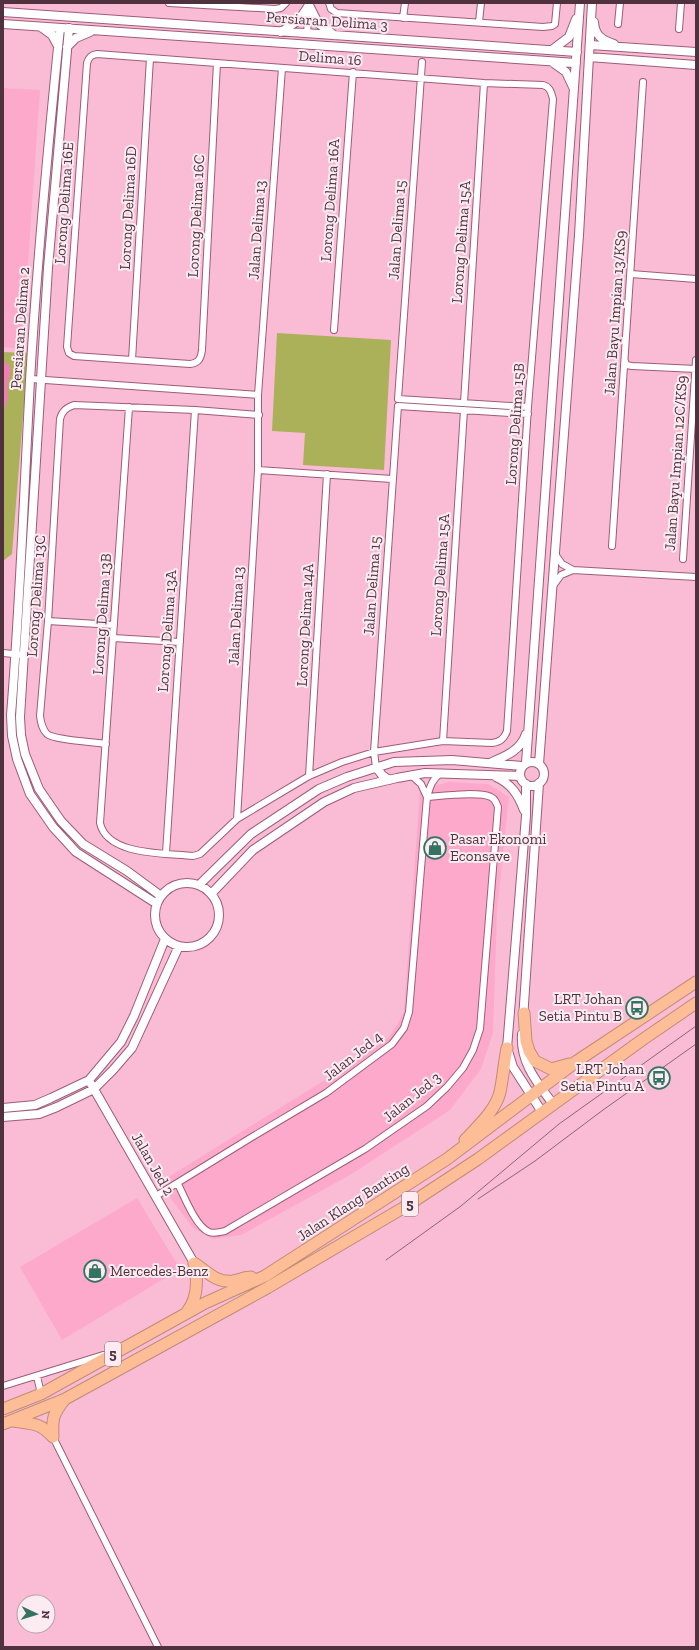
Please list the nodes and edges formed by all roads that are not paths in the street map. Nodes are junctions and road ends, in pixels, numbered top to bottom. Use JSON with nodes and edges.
{"nodes":[{"id":1,"x":169,"y":3,"type":"edge"},
{"id":2,"x":286,"y":3,"type":"edge"},
{"id":3,"x":329,"y":3,"type":"edge"},
{"id":4,"x":405,"y":3,"type":"edge"},
{"id":5,"x":481,"y":3,"type":"edge"},
{"id":6,"x":557,"y":3,"type":"edge"},
{"id":7,"x":620,"y":3,"type":"edge"},
{"id":8,"x":681,"y":3,"type":"edge"},
{"id":9,"x":221,"y":4,"type":"edge"},
{"id":10,"x":309,"y":4,"type":"edge"},
{"id":11,"x":580,"y":4,"type":"edge"},
{"id":12,"x":592,"y":4,"type":"edge"},
{"id":13,"x":3,"y":12,"type":"edge"},
{"id":14,"x":54,"y":16,"type":"junction"},
{"id":15,"x":75,"y":17,"type":"junction"},
{"id":16,"x":404,"y":18,"type":"junction"},
{"id":17,"x":479,"y":22,"type":"junction"},
{"id":18,"x":3,"y":24,"type":"edge"},
{"id":19,"x":618,"y":24,"type":"dead end"},
{"id":20,"x":41,"y":26,"type":"junction"},
{"id":21,"x":65,"y":27,"type":"junction"},
{"id":22,"x":679,"y":29,"type":"dead end"},
{"id":23,"x":95,"y":30,"type":"junction"},
{"id":24,"x":281,"y":32,"type":"junction"},
{"id":25,"x":307,"y":34,"type":"junction"},
{"id":26,"x":334,"y":35,"type":"junction"},
{"id":27,"x":296,"y":44,"type":"junction"},
{"id":28,"x":317,"y":45,"type":"junction"},
{"id":29,"x":590,"y":45,"type":"junction"},
{"id":30,"x":58,"y":47,"type":"junction"},
{"id":31,"x":67,"y":47,"type":"junction"},
{"id":32,"x":621,"y":47,"type":"junction"},
{"id":33,"x":552,"y":50,"type":"junction"},
{"id":34,"x":410,"y":52,"type":"junction"},
{"id":35,"x":577,"y":52,"type":"junction"},
{"id":36,"x":696,"y":52,"type":"edge"},
{"id":37,"x":97,"y":54,"type":"joint"},
{"id":38,"x":440,"y":54,"type":"junction"},
{"id":39,"x":589,"y":57,"type":"junction"},
{"id":40,"x":150,"y":58,"type":"junction"},
{"id":41,"x":604,"y":58,"type":"junction"},
{"id":42,"x":422,"y":62,"type":"junction"},
{"id":43,"x":552,"y":62,"type":"junction"},
{"id":44,"x":217,"y":63,"type":"junction"},
{"id":45,"x":576,"y":63,"type":"junction"},
{"id":46,"x":696,"y":64,"type":"edge"},
{"id":47,"x":282,"y":68,"type":"junction"},
{"id":48,"x":353,"y":72,"type":"junction"},
{"id":49,"x":588,"y":76,"type":"junction"},
{"id":50,"x":421,"y":77,"type":"junction"},
{"id":51,"x":643,"y":82,"type":"dead end"},
{"id":52,"x":484,"y":83,"type":"junction"},
{"id":53,"x":574,"y":91,"type":"junction"},
{"id":54,"x":553,"y":99,"type":"joint"},
{"id":55,"x":631,"y":274,"type":"junction"},
{"id":56,"x":696,"y":280,"type":"edge"},
{"id":57,"x":334,"y":330,"type":"dead end"},
{"id":58,"x":132,"y":360,"type":"junction"},
{"id":59,"x":696,"y":360,"type":"edge"},
{"id":60,"x":625,"y":361,"type":"junction"},
{"id":61,"x":696,"y":369,"type":"edge"},
{"id":62,"x":30,"y":379,"type":"junction"},
{"id":63,"x":42,"y":380,"type":"junction"},
{"id":64,"x":258,"y":395,"type":"junction"},
{"id":65,"x":398,"y":402,"type":"junction"},
{"id":66,"x":464,"y":403,"type":"junction"},
{"id":67,"x":129,"y":407,"type":"junction"},
{"id":68,"x":195,"y":410,"type":"junction"},
{"id":69,"x":464,"y":410,"type":"junction"},
{"id":70,"x":528,"y":410,"type":"junction"},
{"id":71,"x":259,"y":415,"type":"junction"},
{"id":72,"x":258,"y":470,"type":"junction"},
{"id":73,"x":327,"y":474,"type":"junction"},
{"id":74,"x":392,"y":479,"type":"junction"},
{"id":75,"x":612,"y":546,"type":"dead end"},
{"id":76,"x":555,"y":554,"type":"junction"},
{"id":77,"x":683,"y":559,"type":"dead end"},
{"id":78,"x":574,"y":570,"type":"junction"},
{"id":79,"x":696,"y":577,"type":"edge"},
{"id":80,"x":552,"y":587,"type":"junction"},
{"id":81,"x":48,"y":621,"type":"junction"},
{"id":82,"x":114,"y":625,"type":"junction"},
{"id":83,"x":113,"y":638,"type":"junction"},
{"id":84,"x":180,"y":642,"type":"junction"},
{"id":85,"x":3,"y":653,"type":"edge"},
{"id":86,"x":20,"y":654,"type":"junction"},
{"id":87,"x":529,"y":724,"type":"junction"},
{"id":88,"x":443,"y":741,"type":"junction"},
{"id":89,"x":106,"y":744,"type":"junction"},
{"id":90,"x":374,"y":752,"type":"junction"},
{"id":91,"x":488,"y":763,"type":"junction"},
{"id":92,"x":524,"y":764,"type":"junction"},
{"id":93,"x":539,"y":764,"type":"junction"},
{"id":94,"x":376,"y":767,"type":"junction"},
{"id":95,"x":441,"y":773,"type":"junction"},
{"id":96,"x":411,"y":775,"type":"junction"},
{"id":97,"x":491,"y":775,"type":"junction"},
{"id":98,"x":309,"y":776,"type":"junction"},
{"id":99,"x":520,"y":776,"type":"junction"},
{"id":100,"x":389,"y":780,"type":"junction"},
{"id":101,"x":539,"y":783,"type":"junction"},
{"id":102,"x":371,"y":784,"type":"junction"},
{"id":103,"x":526,"y":784,"type":"junction"},
{"id":104,"x":427,"y":797,"type":"junction"},
{"id":105,"x":526,"y":816,"type":"junction"},
{"id":106,"x":237,"y":819,"type":"junction"},
{"id":107,"x":166,"y":853,"type":"junction"},
{"id":108,"x":199,"y":885,"type":"junction"},
{"id":109,"x":211,"y":894,"type":"junction"},
{"id":110,"x":161,"y":896,"type":"junction"},
{"id":111,"x":157,"y":904,"type":"junction"},
{"id":112,"x":166,"y":939,"type":"junction"},
{"id":113,"x":179,"y":946,"type":"junction"},
{"id":114,"x":696,"y":982,"type":"edge"},
{"id":115,"x":696,"y":1003,"type":"edge"},
{"id":116,"x":524,"y":1013,"type":"junction"},
{"id":117,"x":507,"y":1048,"type":"junction"},
{"id":118,"x":577,"y":1061,"type":"junction"},
{"id":119,"x":89,"y":1080,"type":"junction"},
{"id":120,"x":94,"y":1089,"type":"junction"},
{"id":121,"x":537,"y":1092,"type":"junction"},
{"id":122,"x":553,"y":1104,"type":"junction"},
{"id":123,"x":3,"y":1108,"type":"edge"},
{"id":124,"x":542,"y":1112,"type":"junction"},
{"id":125,"x":3,"y":1117,"type":"edge"},
{"id":126,"x":447,"y":1159,"type":"junction"},
{"id":127,"x":178,"y":1184,"type":"junction"},
{"id":128,"x":156,"y":1196,"type":"junction"},
{"id":129,"x":194,"y":1263,"type":"junction"},
{"id":130,"x":264,"y":1276,"type":"junction"},
{"id":131,"x":185,"y":1314,"type":"junction"},
{"id":132,"x":121,"y":1349,"type":"junction"},
{"id":133,"x":37,"y":1376,"type":"junction"},
{"id":134,"x":3,"y":1386,"type":"edge"},
{"id":135,"x":41,"y":1394,"type":"junction"},
{"id":136,"x":65,"y":1399,"type":"junction"},
{"id":137,"x":3,"y":1409,"type":"edge"},
{"id":138,"x":6,"y":1421,"type":"edge"},
{"id":139,"x":53,"y":1437,"type":"junction"},
{"id":140,"x":158,"y":1647,"type":"edge"}],
"edges":[{"from":1,"to":9,"type":"street"},
{"from":2,"to":9,"type":"street"},
{"from":3,"to":16,"type":"street"},
{"from":4,"to":16,"type":"street"},
{"from":5,"to":17,"type":"street"},
{"from":6,"to":17,"type":"street"},
{"from":7,"to":19,"type":"street"},
{"from":8,"to":22,"type":"street"},
{"from":10,"to":24,"type":"street"},
{"from":10,"to":25,"type":"street"},
{"from":10,"to":26,"type":"street"},
{"from":11,"to":33,"type":"street"},
{"from":11,"to":35,"type":"street"},
{"from":12,"to":29,"type":"street"},
{"from":12,"to":32,"type":"street"},
{"from":13,"to":14,"type":"street","name":"Persiaran Delima 3"},
{"from":14,"to":15,"type":"street","name":"Persiaran Delima 3"},
{"from":14,"to":21,"type":"street"},
{"from":15,"to":21,"type":"street"},
{"from":15,"to":24,"type":"street","name":"Persiaran Delima 3"},
{"from":16,"to":17,"type":"street"},
{"from":18,"to":20,"type":"street","name":"Persiaran Delima 3"},
{"from":20,"to":21,"type":"street","name":"Persiaran Delima 3"},
{"from":20,"to":30,"type":"street"},
{"from":21,"to":23,"type":"street","name":"Persiaran Delima 3"},
{"from":21,"to":30,"type":"street","name":"Persiaran Delima 2"},
{"from":21,"to":31,"type":"street","name":"Persiaran Delima 2"},
{"from":23,"to":27,"type":"street","name":"Persiaran Delima 3"},
{"from":23,"to":31,"type":"street"},
{"from":24,"to":25,"type":"street","name":"Persiaran Delima 3"},
{"from":25,"to":26,"type":"street","name":"Persiaran Delima 3"},
{"from":25,"to":27,"type":"street"},
{"from":25,"to":28,"type":"street"},
{"from":26,"to":33,"type":"street","name":"Persiaran Delima 3"},
{"from":27,"to":28,"type":"street","name":"Persiaran Delima 3"},
{"from":28,"to":34,"type":"street","name":"Persiaran Delima 3"},
{"from":29,"to":32,"type":"street"},
{"from":29,"to":39,"type":"street"},
{"from":30,"to":62,"type":"street","name":"Persiaran Delima 2"},
{"from":31,"to":63,"type":"street","name":"Persiaran Delima 2"},
{"from":32,"to":36,"type":"street"},
{"from":33,"to":35,"type":"street","name":"Persiaran Delima 3"},
{"from":34,"to":38,"type":"street","name":"Persiaran Delima 3"},
{"from":34,"to":42,"type":"street"},
{"from":35,"to":45,"type":"street"},
{"from":37,"to":40,"type":"street","name":"Delima 16"},
{"from":37,"to":58,"type":"street","name":"Lorong Delima 16E"},
{"from":38,"to":42,"type":"street"},
{"from":38,"to":43,"type":"street","name":"Persiaran Delima 3"},
{"from":39,"to":41,"type":"street"},
{"from":39,"to":49,"type":"street"},
{"from":40,"to":44,"type":"street","name":"Delima 16"},
{"from":40,"to":58,"type":"street","name":"Lorong Delima 16D"},
{"from":41,"to":46,"type":"street"},
{"from":41,"to":49,"type":"street"},
{"from":42,"to":50,"type":"street","name":"Jalan Delima 15"},
{"from":43,"to":45,"type":"street","name":"Persiaran Delima 3"},
{"from":43,"to":53,"type":"street"},
{"from":44,"to":47,"type":"street","name":"Delima 16"},
{"from":44,"to":58,"type":"street","name":"Lorong Delima 16C"},
{"from":45,"to":53,"type":"street"},
{"from":47,"to":48,"type":"street","name":"Delima 16"},
{"from":47,"to":64,"type":"street","name":"Jalan Delima 13"},
{"from":48,"to":50,"type":"street","name":"Delima 16"},
{"from":48,"to":57,"type":"street","name":"Lorong Delima 16A"},
{"from":49,"to":76,"type":"street"},
{"from":50,"to":52,"type":"street","name":"Delima 16"},
{"from":50,"to":65,"type":"street","name":"Jalan Delima 15"},
{"from":51,"to":55,"type":"street","name":"Jalan Bayu Impian 13/KS9"},
{"from":52,"to":54,"type":"street","name":"Delima 16"},
{"from":52,"to":66,"type":"street","name":"Lorong Delima 15A"},
{"from":53,"to":87,"type":"street"},
{"from":54,"to":70,"type":"street","name":"Lorong Delima 15B"},
{"from":55,"to":56,"type":"street"},
{"from":55,"to":60,"type":"street","name":"Jalan Bayu Impian 13/KS9"},
{"from":59,"to":61,"type":"street","name":"Jalan Bayu Impian 12C/KS9"},
{"from":60,"to":61,"type":"street"},
{"from":60,"to":75,"type":"street","name":"Jalan Bayu Impian 13/KS9"},
{"from":61,"to":77,"type":"street","name":"Jalan Bayu Impian 12C/KS9"},
{"from":62,"to":63,"type":"street"},
{"from":62,"to":86,"type":"street","name":"Persiaran Delima 2"},
{"from":63,"to":64,"type":"street"},
{"from":63,"to":86,"type":"street","name":"Persiaran Delima 2"},
{"from":64,"to":71,"type":"street","name":"Jalan Delima 13"},
{"from":65,"to":66,"type":"street"},
{"from":65,"to":69,"type":"street"},
{"from":65,"to":74,"type":"street","name":"Jalan Delima 15"},
{"from":66,"to":70,"type":"street"},
{"from":67,"to":68,"type":"street"},
{"from":67,"to":81,"type":"street","name":"Lorong Delima 13C"},
{"from":67,"to":82,"type":"street","name":"Lorong Delima 13B"},
{"from":68,"to":71,"type":"street"},
{"from":68,"to":84,"type":"street","name":"Lorong Delima 13A"},
{"from":69,"to":70,"type":"street"},
{"from":69,"to":88,"type":"street","name":"Lorong Delima 15A"},
{"from":70,"to":88,"type":"street","name":"Lorong Delima 15B"},
{"from":71,"to":72,"type":"street","name":"Jalan Delima 13"},
{"from":72,"to":73,"type":"street"},
{"from":72,"to":106,"type":"street","name":"Jalan Delima 13"},
{"from":73,"to":74,"type":"street"},
{"from":73,"to":98,"type":"street","name":"Lorong Delima 14A"},
{"from":74,"to":90,"type":"street","name":"Jalan Delima 15"},
{"from":76,"to":78,"type":"street"},
{"from":76,"to":80,"type":"street"},
{"from":78,"to":79,"type":"street"},
{"from":78,"to":80,"type":"street"},
{"from":80,"to":93,"type":"street"},
{"from":81,"to":82,"type":"street"},
{"from":81,"to":89,"type":"street","name":"Lorong Delima 13C"},
{"from":82,"to":83,"type":"street","name":"Lorong Delima 13B"},
{"from":83,"to":84,"type":"street"},
{"from":83,"to":89,"type":"street","name":"Lorong Delima 13B"},
{"from":84,"to":107,"type":"street","name":"Lorong Delima 13A"},
{"from":85,"to":86,"type":"street"},
{"from":86,"to":110,"type":"street","name":"Persiaran Delima 2"},
{"from":86,"to":111,"type":"street","name":"Persiaran Delima 2"},
{"from":87,"to":91,"type":"street"},
{"from":87,"to":92,"type":"street"},
{"from":87,"to":93,"type":"street"},
{"from":88,"to":90,"type":"street"},
{"from":89,"to":107,"type":"street","name":"Lorong Delima 13B"},
{"from":90,"to":94,"type":"street","name":"Jalan Delima 15"},
{"from":90,"to":98,"type":"street"},
{"from":91,"to":92,"type":"street"},
{"from":91,"to":94,"type":"street"},
{"from":92,"to":93,"type":"street"},
{"from":92,"to":99,"type":"street"},
{"from":93,"to":101,"type":"street"},
{"from":94,"to":100,"type":"street"},
{"from":94,"to":102,"type":"street"},
{"from":94,"to":108,"type":"street"},
{"from":95,"to":96,"type":"street"},
{"from":95,"to":97,"type":"street"},
{"from":95,"to":104,"type":"street","name":"Jalan Jed 4"},
{"from":96,"to":100,"type":"street"},
{"from":96,"to":104,"type":"street"},
{"from":97,"to":99,"type":"street"},
{"from":97,"to":105,"type":"street"},
{"from":98,"to":106,"type":"street"},
{"from":99,"to":103,"type":"street"},
{"from":100,"to":102,"type":"street"},
{"from":101,"to":103,"type":"street"},
{"from":101,"to":116,"type":"street"},
{"from":102,"to":109,"type":"street"},
{"from":103,"to":105,"type":"street"},
{"from":104,"to":127,"type":"street","name":"Jalan Jed 4"},
{"from":104,"to":127,"type":"street","name":"Jalan Jed 3"},
{"from":105,"to":117,"type":"street"},
{"from":106,"to":107,"type":"street"},
{"from":108,"to":109,"type":"street"},
{"from":108,"to":110,"type":"street"},
{"from":109,"to":113,"type":"street"},
{"from":110,"to":111,"type":"street"},
{"from":111,"to":112,"type":"street"},
{"from":112,"to":113,"type":"street"},
{"from":112,"to":119,"type":"street"},
{"from":113,"to":120,"type":"street"},
{"from":114,"to":118,"type":"highway","name":"Jalan Klang Banting","number":"5"},
{"from":115,"to":122,"type":"highway","name":"Jalan Klang Banting","number":"5"},
{"from":116,"to":118,"type":"highway"},
{"from":116,"to":121,"type":"street"},
{"from":117,"to":121,"type":"street"},
{"from":117,"to":126,"type":"highway"},
{"from":118,"to":121,"type":"highway","name":"Jalan Klang Banting","number":"5"},
{"from":119,"to":120,"type":"street","name":"Jalan Jed 2"},
{"from":119,"to":123,"type":"street"},
{"from":120,"to":125,"type":"street"},
{"from":120,"to":128,"type":"street","name":"Jalan Jed 2"},
{"from":121,"to":122,"type":"street"},
{"from":121,"to":124,"type":"street"},
{"from":121,"to":126,"type":"highway","name":"Jalan Klang Banting","number":"5"},
{"from":122,"to":124,"type":"highway","name":"Jalan Klang Banting","number":"5"},
{"from":124,"to":136,"type":"highway","name":"Jalan Klang Banting","number":"5"},
{"from":126,"to":130,"type":"highway","name":"Jalan Klang Banting","number":"5"},
{"from":127,"to":128,"type":"street","name":"Jalan Jed 4"},
{"from":128,"to":129,"type":"street","name":"Jalan Jed 2"},
{"from":129,"to":130,"type":"highway"},
{"from":129,"to":131,"type":"highway"},
{"from":130,"to":131,"type":"highway","name":"Jalan Klang Banting","number":"5"},
{"from":131,"to":132,"type":"highway","name":"Jalan Klang Banting","number":"5"},
{"from":132,"to":133,"type":"street"},
{"from":132,"to":135,"type":"highway","name":"Jalan Klang Banting","number":"5"},
{"from":133,"to":134,"type":"street"},
{"from":133,"to":135,"type":"street"},
{"from":135,"to":137,"type":"highway","name":"Jalan Klang Banting","number":"5"},
{"from":135,"to":138,"type":"highway"},
{"from":136,"to":138,"type":"highway","name":"Jalan Klang Banting","number":"5"},
{"from":136,"to":139,"type":"highway"},
{"from":138,"to":139,"type":"highway"},
{"from":139,"to":140,"type":"street"}]}
